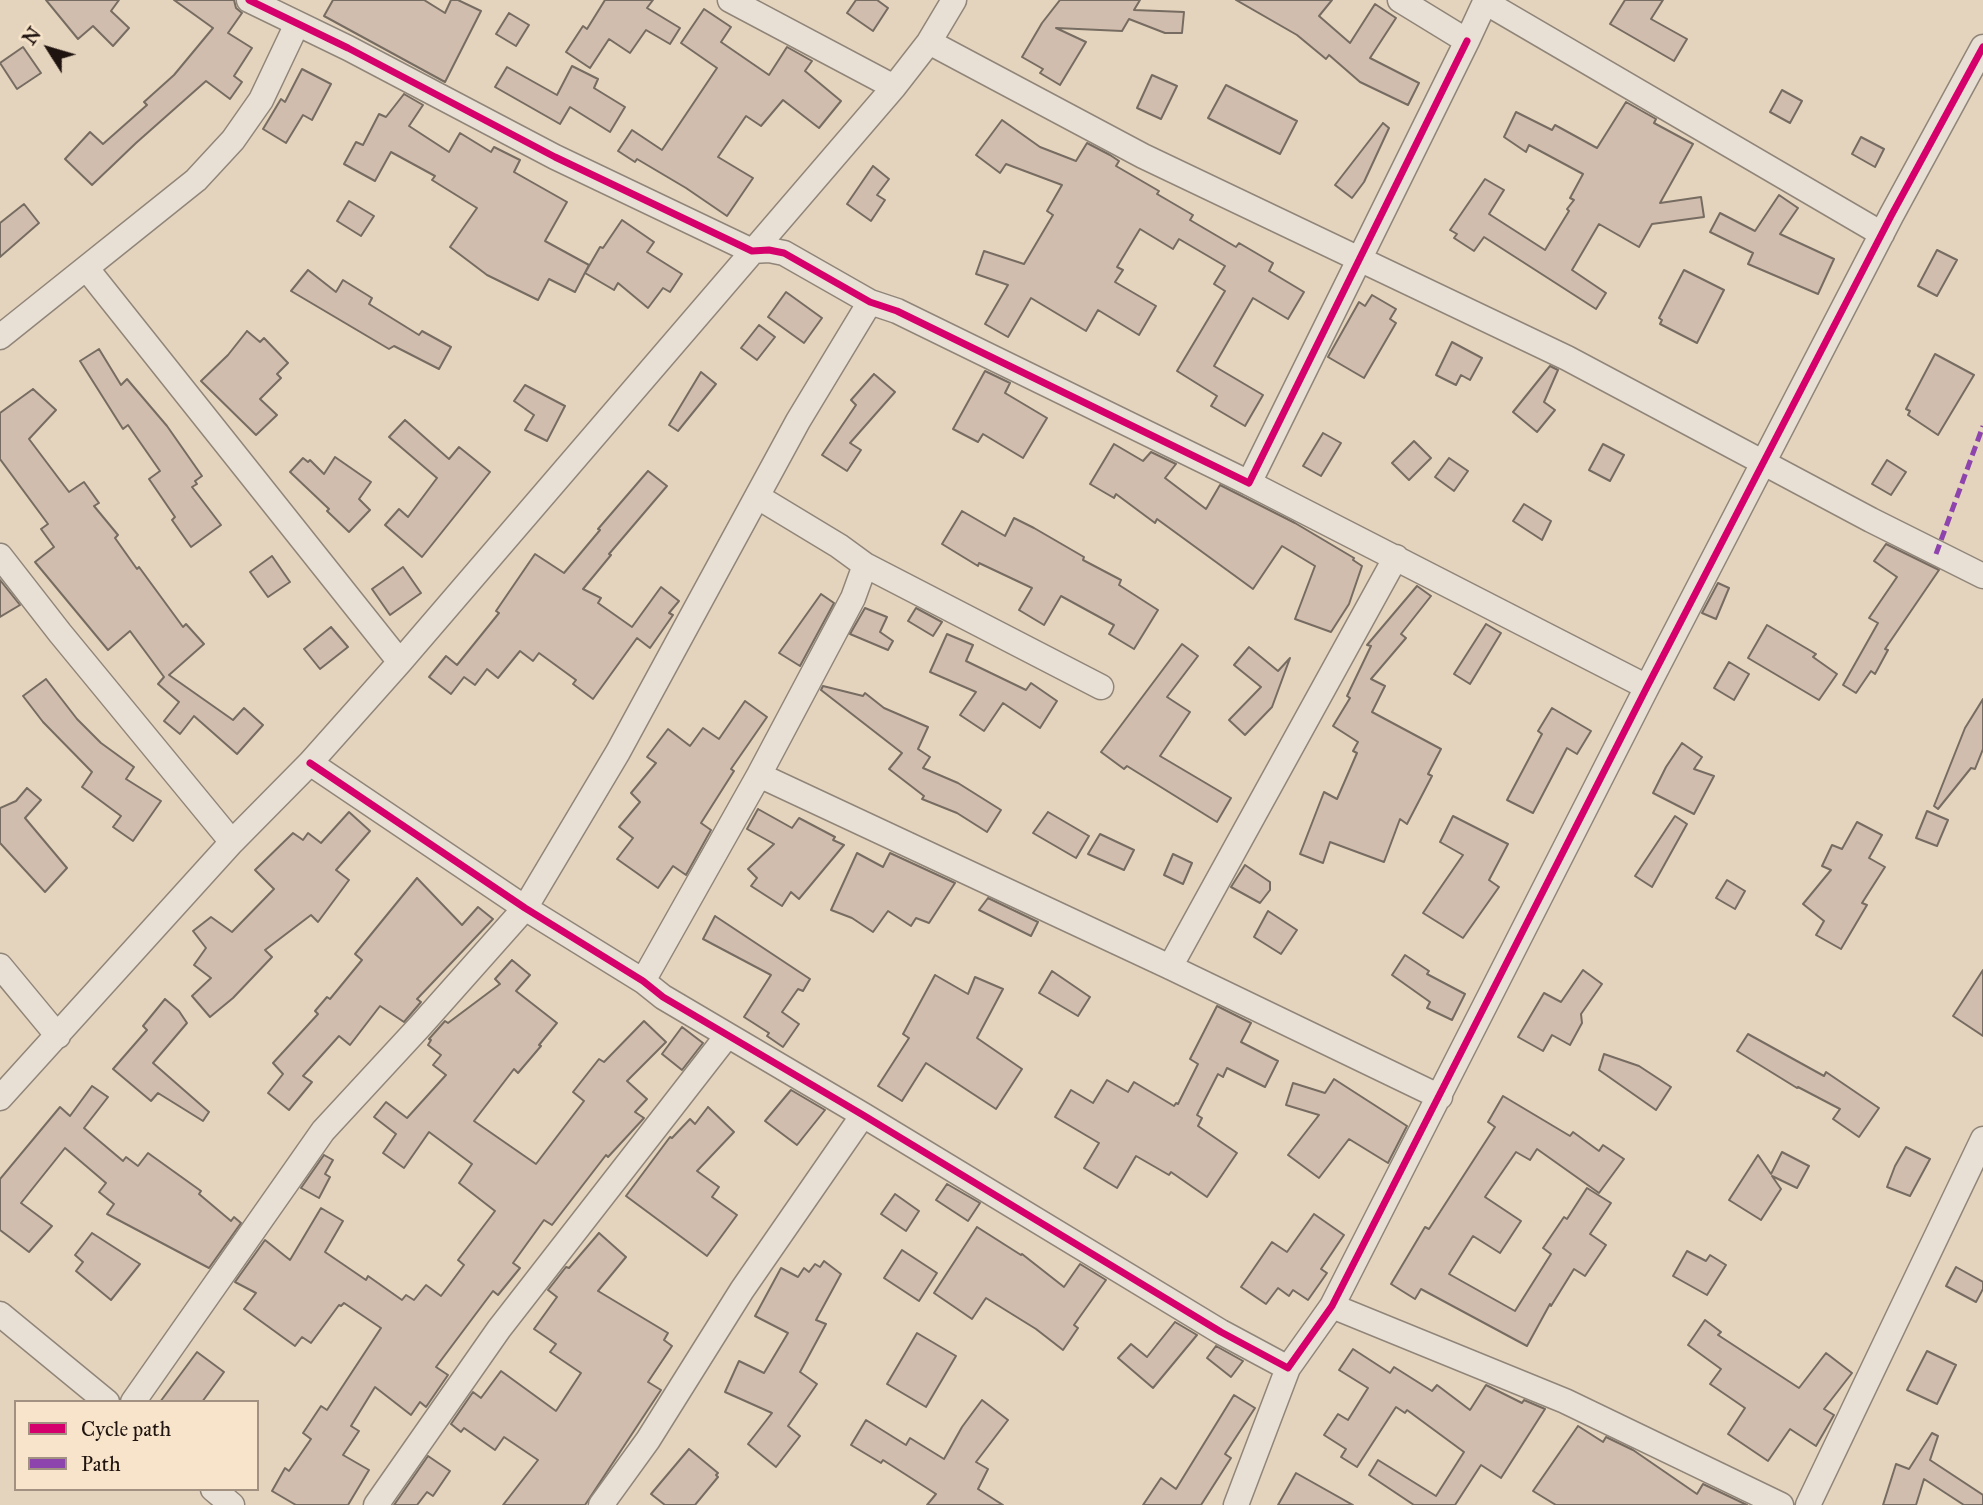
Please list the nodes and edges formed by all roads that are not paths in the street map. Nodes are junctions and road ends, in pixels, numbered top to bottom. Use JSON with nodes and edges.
{"nodes":[{"id":1,"x":249,"y":0,"type":"edge"},
{"id":2,"x":730,"y":0,"type":"edge"},
{"id":3,"x":954,"y":0,"type":"edge"},
{"id":4,"x":1400,"y":0,"type":"edge"},
{"id":5,"x":1485,"y":1,"type":"edge"},
{"id":6,"x":298,"y":24,"type":"junction"},
{"id":7,"x":1467,"y":41,"type":"junction"},
{"id":8,"x":929,"y":42,"type":"junction"},
{"id":9,"x":1983,"y":47,"type":"edge"},
{"id":10,"x":894,"y":88,"type":"junction"},
{"id":11,"x":1882,"y":234,"type":"junction"},
{"id":12,"x":752,"y":251,"type":"junction"},
{"id":13,"x":1359,"y":260,"type":"junction"},
{"id":14,"x":87,"y":269,"type":"junction"},
{"id":15,"x":870,"y":302,"type":"junction"},
{"id":16,"x":0,"y":337,"type":"edge"},
{"id":17,"x":1765,"y":462,"type":"junction"},
{"id":18,"x":1249,"y":483,"type":"junction"},
{"id":19,"x":758,"y":497,"type":"junction"},
{"id":20,"x":0,"y":556,"type":"edge"},
{"id":21,"x":1396,"y":558,"type":"junction"},
{"id":22,"x":865,"y":565,"type":"junction"},
{"id":23,"x":1983,"y":576,"type":"edge"},
{"id":24,"x":400,"y":662,"type":"junction"},
{"id":25,"x":1101,"y":687,"type":"dead end"},
{"id":26,"x":1647,"y":687,"type":"junction"},
{"id":27,"x":310,"y":763,"type":"junction"},
{"id":28,"x":760,"y":775,"type":"junction"},
{"id":29,"x":232,"y":842,"type":"junction"},
{"id":30,"x":525,"y":908,"type":"junction"},
{"id":31,"x":0,"y":966,"type":"edge"},
{"id":32,"x":1170,"y":967,"type":"junction"},
{"id":33,"x":643,"y":981,"type":"junction"},
{"id":34,"x":58,"y":1036,"type":"junction"},
{"id":35,"x":727,"y":1036,"type":"junction"},
{"id":36,"x":1440,"y":1097,"type":"junction"},
{"id":37,"x":0,"y":1098,"type":"edge"},
{"id":38,"x":863,"y":1115,"type":"junction"},
{"id":39,"x":1983,"y":1139,"type":"edge"},
{"id":40,"x":1332,"y":1306,"type":"junction"},
{"id":41,"x":0,"y":1314,"type":"edge"},
{"id":42,"x":1288,"y":1368,"type":"junction"},
{"id":43,"x":105,"y":1400,"type":"edge"},
{"id":44,"x":134,"y":1400,"type":"edge"},
{"id":45,"x":215,"y":1491,"type":"edge"},
{"id":46,"x":232,"y":1505,"type":"edge"},
{"id":47,"x":376,"y":1505,"type":"edge"},
{"id":48,"x":601,"y":1505,"type":"edge"},
{"id":49,"x":1236,"y":1505,"type":"edge"},
{"id":50,"x":1781,"y":1505,"type":"edge"},
{"id":51,"x":1808,"y":1505,"type":"edge"}],
"edges":[{"from":1,"to":6,"type":"street"},
{"from":2,"to":10,"type":"street"},
{"from":3,"to":8,"type":"street"},
{"from":4,"to":7,"type":"street"},
{"from":5,"to":7,"type":"street"},
{"from":5,"to":11,"type":"street"},
{"from":6,"to":12,"type":"street"},
{"from":6,"to":14,"type":"street"},
{"from":7,"to":13,"type":"street"},
{"from":8,"to":10,"type":"street"},
{"from":8,"to":13,"type":"street"},
{"from":9,"to":11,"type":"street"},
{"from":10,"to":12,"type":"street"},
{"from":11,"to":17,"type":"street"},
{"from":12,"to":15,"type":"street"},
{"from":12,"to":24,"type":"street"},
{"from":13,"to":17,"type":"street"},
{"from":13,"to":18,"type":"street"},
{"from":14,"to":16,"type":"street"},
{"from":14,"to":24,"type":"street"},
{"from":15,"to":18,"type":"street"},
{"from":15,"to":19,"type":"street"},
{"from":17,"to":23,"type":"street"},
{"from":17,"to":26,"type":"street"},
{"from":18,"to":21,"type":"street"},
{"from":19,"to":22,"type":"street"},
{"from":19,"to":30,"type":"street"},
{"from":20,"to":29,"type":"street"},
{"from":21,"to":26,"type":"street"},
{"from":21,"to":32,"type":"street"},
{"from":22,"to":25,"type":"street"},
{"from":22,"to":28,"type":"street"},
{"from":24,"to":27,"type":"street"},
{"from":26,"to":36,"type":"street"},
{"from":27,"to":29,"type":"street"},
{"from":27,"to":30,"type":"street"},
{"from":28,"to":32,"type":"street"},
{"from":28,"to":33,"type":"street"},
{"from":29,"to":34,"type":"street"},
{"from":30,"to":33,"type":"street"},
{"from":30,"to":44,"type":"street"},
{"from":31,"to":34,"type":"street"},
{"from":32,"to":36,"type":"street"},
{"from":33,"to":35,"type":"street"},
{"from":34,"to":37,"type":"street"},
{"from":35,"to":38,"type":"street"},
{"from":35,"to":47,"type":"street"},
{"from":36,"to":40,"type":"street"},
{"from":38,"to":42,"type":"street"},
{"from":38,"to":48,"type":"street"},
{"from":39,"to":51,"type":"street"},
{"from":40,"to":42,"type":"street"},
{"from":40,"to":50,"type":"street"},
{"from":41,"to":43,"type":"street"},
{"from":42,"to":49,"type":"street"},
{"from":45,"to":46,"type":"street"}]}
